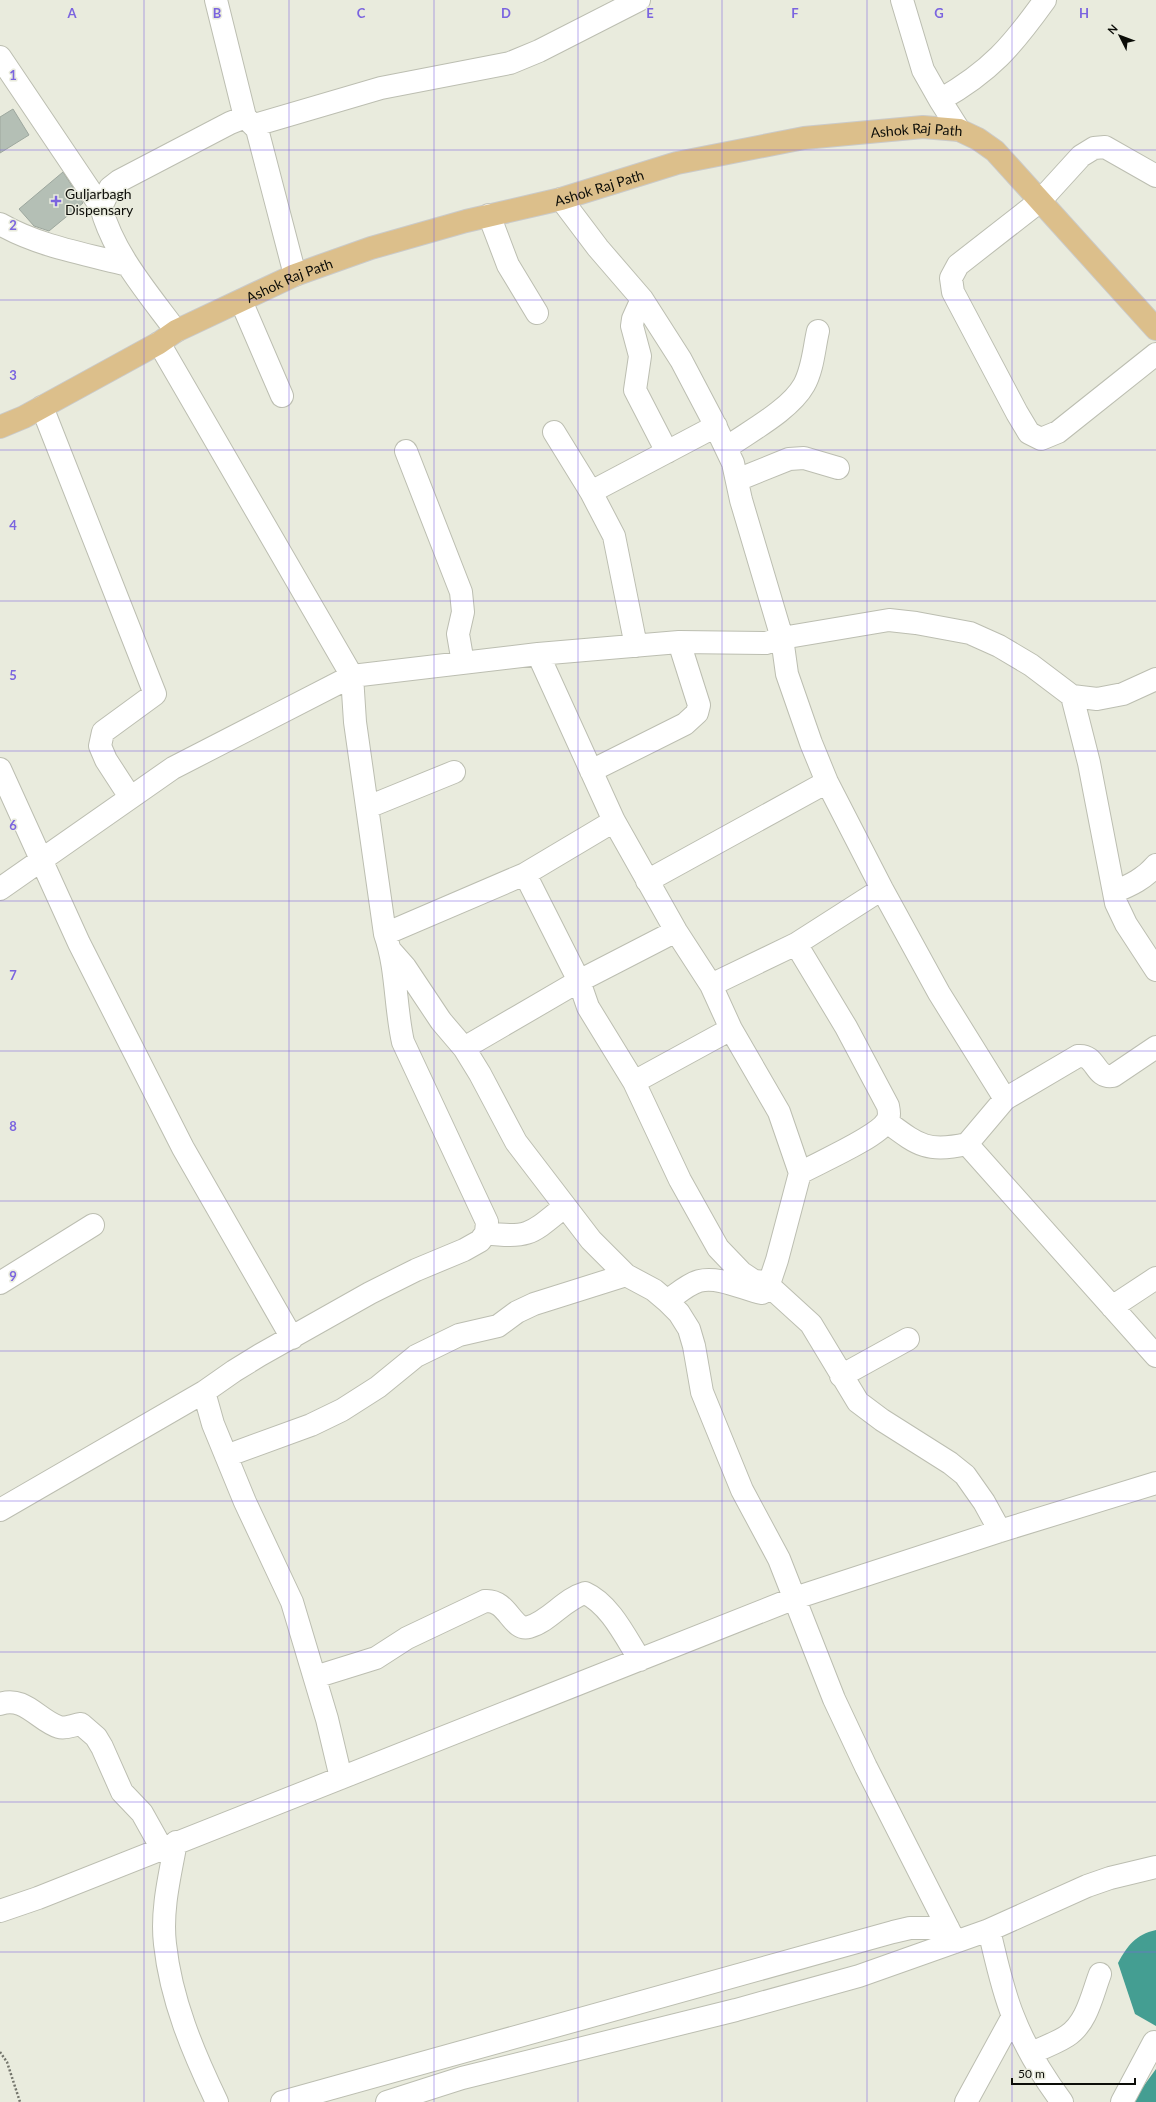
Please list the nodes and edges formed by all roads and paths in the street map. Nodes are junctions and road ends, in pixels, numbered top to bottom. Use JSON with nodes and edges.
{"nodes":[{"id":1,"x":216,"y":0,"type":"edge"},
{"id":2,"x":639,"y":0,"type":"edge"},
{"id":3,"x":902,"y":0,"type":"edge"},
{"id":4,"x":1045,"y":0,"type":"edge"},
{"id":5,"x":0,"y":57,"type":"edge"},
{"id":6,"x":940,"y":100,"type":"junction"},
{"id":7,"x":250,"y":121,"type":"junction"},
{"id":8,"x":958,"y":130,"type":"junction"},
{"id":9,"x":1156,"y":176,"type":"edge"},
{"id":10,"x":561,"y":199,"type":"junction"},
{"id":11,"x":1040,"y":201,"type":"junction"},
{"id":12,"x":101,"y":207,"type":"junction"},
{"id":13,"x":489,"y":215,"type":"junction"},
{"id":14,"x":0,"y":224,"type":"edge"},
{"id":15,"x":128,"y":265,"type":"junction"},
{"id":16,"x":295,"y":275,"type":"junction"},
{"id":17,"x":642,"y":299,"type":"junction"},
{"id":18,"x":241,"y":300,"type":"junction"},
{"id":19,"x":537,"y":313,"type":"dead end"},
{"id":20,"x":1156,"y":329,"type":"edge"},
{"id":21,"x":818,"y":331,"type":"dead end"},
{"id":22,"x":168,"y":337,"type":"junction"},
{"id":23,"x":1156,"y":354,"type":"edge"},
{"id":24,"x":282,"y":396,"type":"dead end"},
{"id":25,"x":42,"y":407,"type":"junction"},
{"id":26,"x":716,"y":426,"type":"junction"},
{"id":27,"x":0,"y":427,"type":"edge"},
{"id":28,"x":554,"y":432,"type":"dead end"},
{"id":29,"x":726,"y":448,"type":"junction"},
{"id":30,"x":406,"y":451,"type":"dead end"},
{"id":31,"x":667,"y":452,"type":"junction"},
{"id":32,"x":838,"y":468,"type":"dead end"},
{"id":33,"x":737,"y":480,"type":"junction"},
{"id":34,"x":591,"y":492,"type":"junction"},
{"id":35,"x":782,"y":638,"type":"junction"},
{"id":36,"x":679,"y":642,"type":"junction"},
{"id":37,"x":636,"y":646,"type":"junction"},
{"id":38,"x":538,"y":654,"type":"junction"},
{"id":39,"x":463,"y":662,"type":"junction"},
{"id":40,"x":352,"y":676,"type":"junction"},
{"id":41,"x":1156,"y":679,"type":"edge"},
{"id":42,"x":1072,"y":696,"type":"junction"},
{"id":43,"x":0,"y":769,"type":"edge"},
{"id":44,"x":591,"y":771,"type":"junction"},
{"id":45,"x":454,"y":772,"type":"dead end"},
{"id":46,"x":827,"y":782,"type":"junction"},
{"id":47,"x":130,"y":797,"type":"junction"},
{"id":48,"x":368,"y":807,"type":"junction"},
{"id":49,"x":614,"y":821,"type":"junction"},
{"id":50,"x":42,"y":861,"type":"junction"},
{"id":51,"x":1156,"y":865,"type":"edge"},
{"id":52,"x":525,"y":874,"type":"junction"},
{"id":53,"x":647,"y":881,"type":"junction"},
{"id":54,"x":0,"y":889,"type":"edge"},
{"id":55,"x":882,"y":889,"type":"junction"},
{"id":56,"x":1114,"y":892,"type":"junction"},
{"id":57,"x":676,"y":931,"type":"junction"},
{"id":58,"x":388,"y":942,"type":"junction"},
{"id":59,"x":796,"y":944,"type":"junction"},
{"id":60,"x":1156,"y":970,"type":"edge"},
{"id":61,"x":578,"y":981,"type":"junction"},
{"id":62,"x":710,"y":985,"type":"junction"},
{"id":63,"x":731,"y":1029,"type":"junction"},
{"id":64,"x":1156,"y":1047,"type":"edge"},
{"id":65,"x":464,"y":1048,"type":"junction"},
{"id":66,"x":634,"y":1082,"type":"junction"},
{"id":67,"x":1005,"y":1099,"type":"junction"},
{"id":68,"x":887,"y":1122,"type":"junction"},
{"id":69,"x":967,"y":1144,"type":"junction"},
{"id":70,"x":800,"y":1173,"type":"junction"},
{"id":71,"x":564,"y":1207,"type":"junction"},
{"id":72,"x":93,"y":1225,"type":"dead end"},
{"id":73,"x":486,"y":1233,"type":"junction"},
{"id":74,"x":626,"y":1275,"type":"junction"},
{"id":75,"x":1156,"y":1278,"type":"edge"},
{"id":76,"x":765,"y":1282,"type":"junction"},
{"id":77,"x":0,"y":1283,"type":"edge"},
{"id":78,"x":782,"y":1297,"type":"junction"},
{"id":79,"x":667,"y":1301,"type":"junction"},
{"id":80,"x":1112,"y":1307,"type":"junction"},
{"id":81,"x":292,"y":1338,"type":"junction"},
{"id":82,"x":908,"y":1339,"type":"dead end"},
{"id":83,"x":1156,"y":1356,"type":"edge"},
{"id":84,"x":841,"y":1376,"type":"junction"},
{"id":85,"x":204,"y":1392,"type":"junction"},
{"id":86,"x":226,"y":1456,"type":"junction"},
{"id":87,"x":1156,"y":1483,"type":"edge"},
{"id":88,"x":0,"y":1510,"type":"edge"},
{"id":89,"x":1000,"y":1531,"type":"junction"},
{"id":90,"x":795,"y":1598,"type":"junction"},
{"id":91,"x":640,"y":1660,"type":"junction"},
{"id":92,"x":315,"y":1677,"type":"junction"},
{"id":93,"x":0,"y":1704,"type":"edge"},
{"id":94,"x":341,"y":1778,"type":"junction"},
{"id":95,"x":169,"y":1845,"type":"junction"},
{"id":96,"x":1156,"y":1867,"type":"edge"},
{"id":97,"x":0,"y":1911,"type":"edge"},
{"id":98,"x":989,"y":1930,"type":"junction"},
{"id":99,"x":951,"y":1935,"type":"junction"},
{"id":100,"x":1100,"y":1974,"type":"dead end"},
{"id":101,"x":1013,"y":2016,"type":"junction"},
{"id":102,"x":1154,"y":2042,"type":"dead end"},
{"id":103,"x":0,"y":2052,"type":"edge"},
{"id":104,"x":1031,"y":2054,"type":"junction"},
{"id":105,"x":20,"y":2102,"type":"edge"},
{"id":106,"x":217,"y":2102,"type":"edge"},
{"id":107,"x":282,"y":2102,"type":"edge"},
{"id":108,"x":387,"y":2102,"type":"edge"},
{"id":109,"x":966,"y":2102,"type":"edge"},
{"id":110,"x":1062,"y":2102,"type":"edge"},
{"id":111,"x":1122,"y":2102,"type":"edge"}],
"edges":[{"from":1,"to":7,"type":"street"},
{"from":2,"to":7,"type":"street"},
{"from":3,"to":6,"type":"street"},
{"from":4,"to":6,"type":"street"},
{"from":5,"to":12,"type":"street"},
{"from":6,"to":8,"type":"street"},
{"from":7,"to":12,"type":"street"},
{"from":7,"to":16,"type":"street"},
{"from":8,"to":10,"type":"main road","name":"Ashok Raj Path"},
{"from":8,"to":11,"type":"main road","name":"Ashok Raj Path"},
{"from":9,"to":11,"type":"street"},
{"from":10,"to":13,"type":"main road","name":"Ashok Raj Path"},
{"from":10,"to":17,"type":"street"},
{"from":11,"to":20,"type":"main road","name":"Ashok Raj Path"},
{"from":11,"to":23,"type":"street"},
{"from":12,"to":15,"type":"street"},
{"from":13,"to":16,"type":"main road","name":"Ashok Raj Path"},
{"from":13,"to":19,"type":"street"},
{"from":14,"to":15,"type":"street"},
{"from":15,"to":22,"type":"street"},
{"from":16,"to":18,"type":"main road","name":"Ashok Raj Path"},
{"from":17,"to":26,"type":"street"},
{"from":17,"to":31,"type":"street"},
{"from":18,"to":22,"type":"main road","name":"Ashok Raj Path"},
{"from":18,"to":24,"type":"street"},
{"from":21,"to":29,"type":"street"},
{"from":22,"to":25,"type":"main road","name":"Ashok Raj Path"},
{"from":22,"to":40,"type":"street"},
{"from":25,"to":27,"type":"main road","name":"Ashok Raj Path"},
{"from":25,"to":47,"type":"street"},
{"from":26,"to":29,"type":"street"},
{"from":26,"to":31,"type":"street"},
{"from":28,"to":34,"type":"street"},
{"from":29,"to":33,"type":"street"},
{"from":30,"to":39,"type":"street"},
{"from":31,"to":34,"type":"street"},
{"from":32,"to":33,"type":"street"},
{"from":33,"to":35,"type":"street"},
{"from":34,"to":37,"type":"street"},
{"from":35,"to":36,"type":"street"},
{"from":35,"to":42,"type":"street"},
{"from":35,"to":46,"type":"street"},
{"from":36,"to":37,"type":"street"},
{"from":36,"to":44,"type":"street"},
{"from":37,"to":38,"type":"street"},
{"from":38,"to":39,"type":"street"},
{"from":38,"to":44,"type":"street"},
{"from":39,"to":40,"type":"street"},
{"from":40,"to":47,"type":"street"},
{"from":40,"to":48,"type":"street"},
{"from":41,"to":42,"type":"street"},
{"from":42,"to":56,"type":"street"},
{"from":43,"to":50,"type":"street"},
{"from":44,"to":49,"type":"street"},
{"from":45,"to":48,"type":"street"},
{"from":46,"to":53,"type":"street"},
{"from":46,"to":55,"type":"street"},
{"from":47,"to":50,"type":"street"},
{"from":48,"to":58,"type":"street"},
{"from":49,"to":52,"type":"street"},
{"from":49,"to":53,"type":"street"},
{"from":50,"to":54,"type":"street"},
{"from":50,"to":81,"type":"street"},
{"from":51,"to":56,"type":"street"},
{"from":52,"to":58,"type":"street"},
{"from":52,"to":61,"type":"street"},
{"from":53,"to":57,"type":"street"},
{"from":55,"to":59,"type":"street"},
{"from":55,"to":67,"type":"street"},
{"from":56,"to":60,"type":"street"},
{"from":57,"to":61,"type":"street"},
{"from":57,"to":62,"type":"street"},
{"from":58,"to":65,"type":"street"},
{"from":58,"to":73,"type":"street"},
{"from":59,"to":62,"type":"street"},
{"from":59,"to":68,"type":"street"},
{"from":61,"to":65,"type":"street"},
{"from":61,"to":66,"type":"street"},
{"from":62,"to":63,"type":"street"},
{"from":63,"to":66,"type":"street"},
{"from":63,"to":70,"type":"street"},
{"from":64,"to":67,"type":"street"},
{"from":65,"to":71,"type":"street"},
{"from":66,"to":76,"type":"street"},
{"from":67,"to":69,"type":"street"},
{"from":68,"to":69,"type":"street"},
{"from":68,"to":70,"type":"street"},
{"from":69,"to":80,"type":"street"},
{"from":70,"to":76,"type":"street"},
{"from":71,"to":73,"type":"street"},
{"from":71,"to":74,"type":"street"},
{"from":72,"to":77,"type":"street"},
{"from":73,"to":81,"type":"street"},
{"from":74,"to":79,"type":"street"},
{"from":74,"to":86,"type":"street"},
{"from":75,"to":80,"type":"street"},
{"from":76,"to":78,"type":"street"},
{"from":78,"to":79,"type":"street"},
{"from":78,"to":84,"type":"street"},
{"from":79,"to":90,"type":"street"},
{"from":80,"to":83,"type":"street"},
{"from":81,"to":85,"type":"street"},
{"from":82,"to":84,"type":"street"},
{"from":84,"to":89,"type":"street"},
{"from":85,"to":86,"type":"street"},
{"from":85,"to":88,"type":"street"},
{"from":86,"to":92,"type":"street"},
{"from":87,"to":89,"type":"street"},
{"from":89,"to":90,"type":"street"},
{"from":90,"to":91,"type":"street"},
{"from":90,"to":99,"type":"street"},
{"from":91,"to":92,"type":"street"},
{"from":91,"to":94,"type":"street"},
{"from":92,"to":94,"type":"street"},
{"from":93,"to":95,"type":"street"},
{"from":94,"to":95,"type":"street"},
{"from":95,"to":97,"type":"street"},
{"from":95,"to":106,"type":"street"},
{"from":96,"to":98,"type":"street"},
{"from":98,"to":99,"type":"street"},
{"from":98,"to":101,"type":"street"},
{"from":99,"to":107,"type":"street"},
{"from":99,"to":108,"type":"street"},
{"from":100,"to":104,"type":"street"},
{"from":101,"to":104,"type":"street"},
{"from":101,"to":109,"type":"street"},
{"from":102,"to":111,"type":"street"},
{"from":103,"to":105,"type":"path"},
{"from":104,"to":110,"type":"street"}]}
